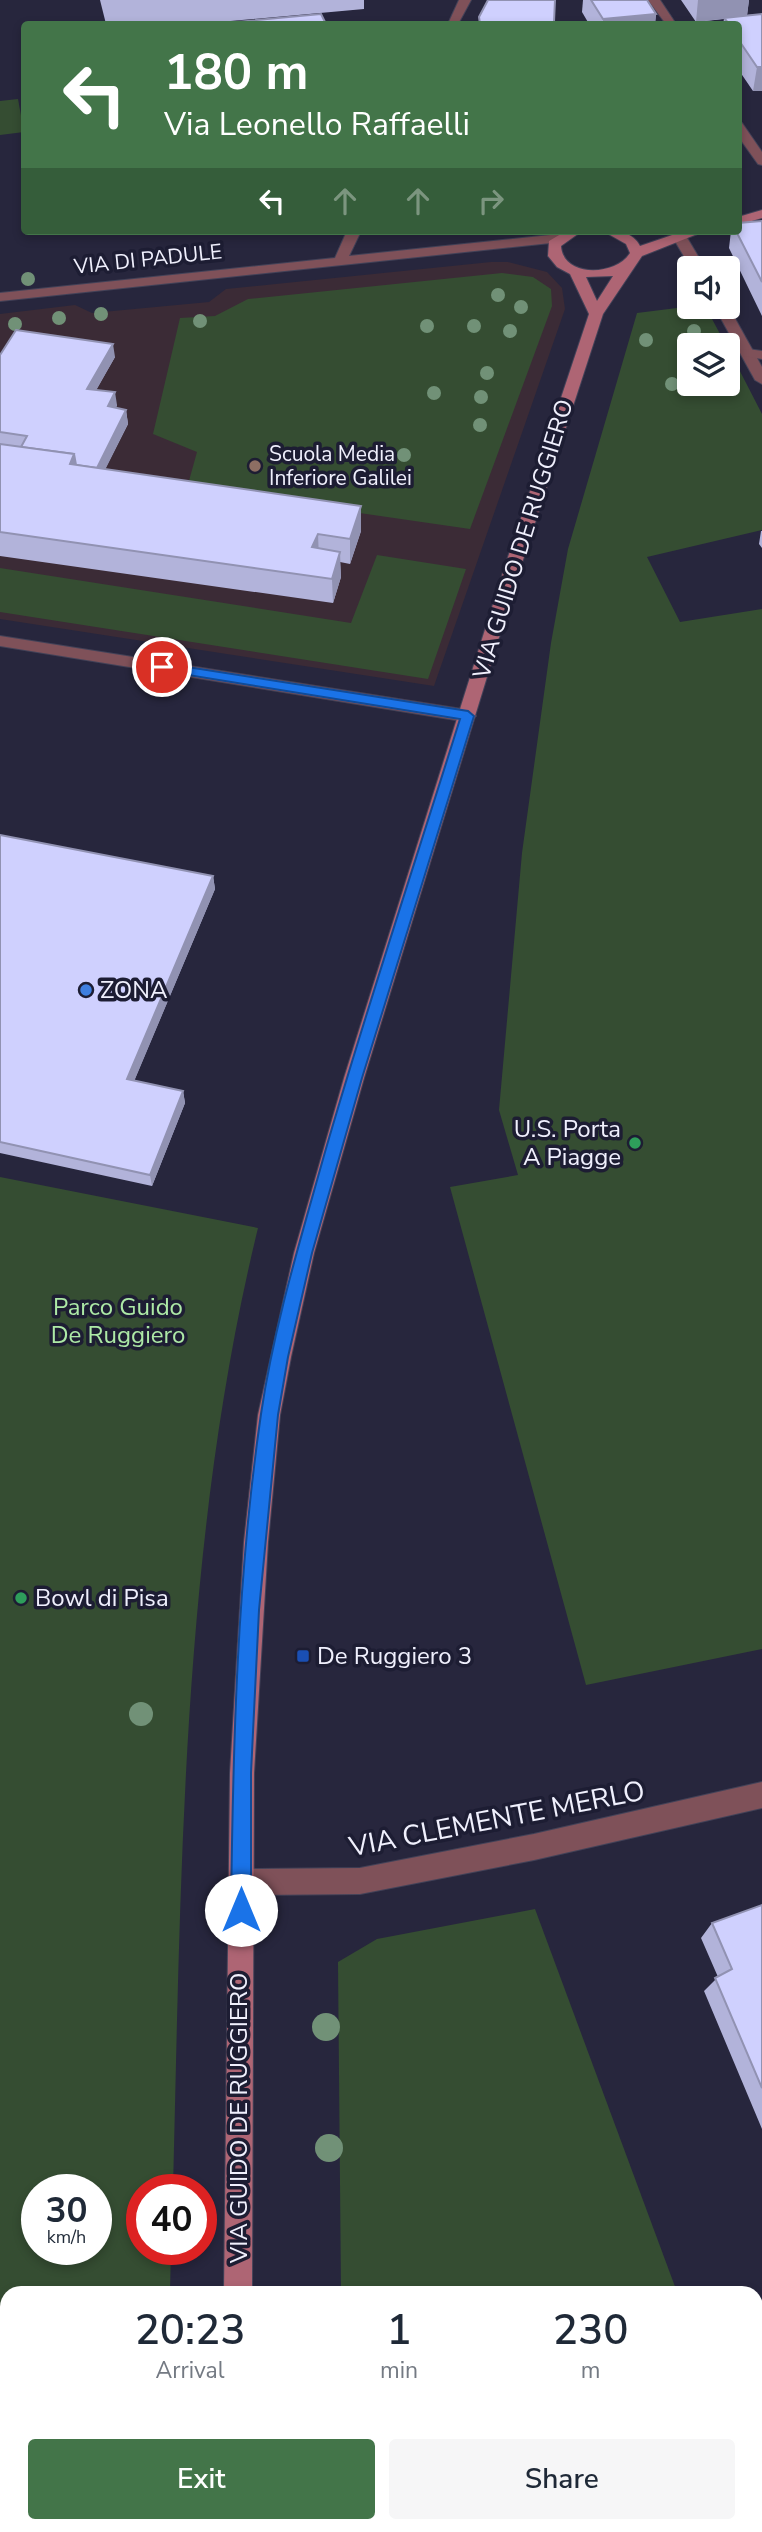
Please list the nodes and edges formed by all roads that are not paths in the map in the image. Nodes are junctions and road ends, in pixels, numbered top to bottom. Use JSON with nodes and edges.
{"nodes":[{"id":1,"x":465,"y":0,"type":"edge"},
{"id":2,"x":654,"y":0,"type":"edge"},
{"id":3,"x":454,"y":21,"type":"edge"},
{"id":4,"x":669,"y":21,"type":"edge"},
{"id":5,"x":742,"y":132,"type":"edge"},
{"id":6,"x":762,"y":161,"type":"edge"},
{"id":7,"x":742,"y":211,"type":"edge"},
{"id":8,"x":762,"y":213,"type":"edge"},
{"id":9,"x":742,"y":220,"type":"edge"},
{"id":10,"x":353,"y":235,"type":"edge"},
{"id":11,"x":566,"y":235,"type":"edge"},
{"id":12,"x":618,"y":235,"type":"edge"},
{"id":13,"x":674,"y":235,"type":"edge"},
{"id":14,"x":679,"y":235,"type":"edge"},
{"id":15,"x":559,"y":238,"type":"junction"},
{"id":16,"x":509,"y":242,"type":"junction"},
{"id":17,"x":637,"y":253,"type":"junction"},
{"id":18,"x":691,"y":256,"type":"edge"},
{"id":19,"x":555,"y":257,"type":"junction"},
{"id":20,"x":341,"y":259,"type":"junction"},
{"id":21,"x":624,"y":269,"type":"junction"},
{"id":22,"x":576,"y":271,"type":"junction"},
{"id":23,"x":0,"y":297,"type":"edge"},
{"id":24,"x":596,"y":314,"type":"junction"},
{"id":25,"x":730,"y":319,"type":"edge"},
{"id":26,"x":755,"y":354,"type":"edge"},
{"id":27,"x":762,"y":380,"type":"edge"},
{"id":28,"x":0,"y":641,"type":"edge"},
{"id":29,"x":468,"y":716,"type":"junction"},
{"id":30,"x":762,"y":1795,"type":"edge"},
{"id":31,"x":241,"y":1882,"type":"junction"},
{"id":32,"x":238,"y":2286,"type":"edge"}],
"edges":[{"from":1,"to":3,"type":"street"},
{"from":2,"to":4,"type":"street"},
{"from":5,"to":6,"type":"street"},
{"from":7,"to":8,"type":"street"},
{"from":8,"to":9,"type":"street"},
{"from":10,"to":20,"type":"street"},
{"from":11,"to":15,"type":"street"},
{"from":12,"to":17,"type":"street"},
{"from":13,"to":17,"type":"street"},
{"from":14,"to":18,"type":"street"},
{"from":15,"to":16,"type":"street","name":"VIA DI PADULE"},
{"from":15,"to":19,"type":"street"},
{"from":16,"to":19,"type":"street","name":"VIA DI PADULE"},
{"from":16,"to":20,"type":"street","name":"VIA DI PADULE"},
{"from":17,"to":21,"type":"street","name":"VIA GUIDO DE RUGGIERO"},
{"from":19,"to":22,"type":"street"},
{"from":20,"to":23,"type":"street","name":"VIA DI PADULE"},
{"from":21,"to":22,"type":"street"},
{"from":21,"to":24,"type":"street","name":"VIA GUIDO DE RUGGIERO"},
{"from":22,"to":24,"type":"street"},
{"from":24,"to":29,"type":"street","name":"VIA GUIDO DE RUGGIERO"},
{"from":25,"to":26,"type":"street"},
{"from":26,"to":27,"type":"street"},
{"from":28,"to":29,"type":"street"},
{"from":29,"to":31,"type":"street","name":"VIA GUIDO DE RUGGIERO"},
{"from":30,"to":31,"type":"street","name":"VIA CLEMENTE MERLO"},
{"from":31,"to":32,"type":"street","name":"VIA GUIDO DE RUGGIERO"}]}
